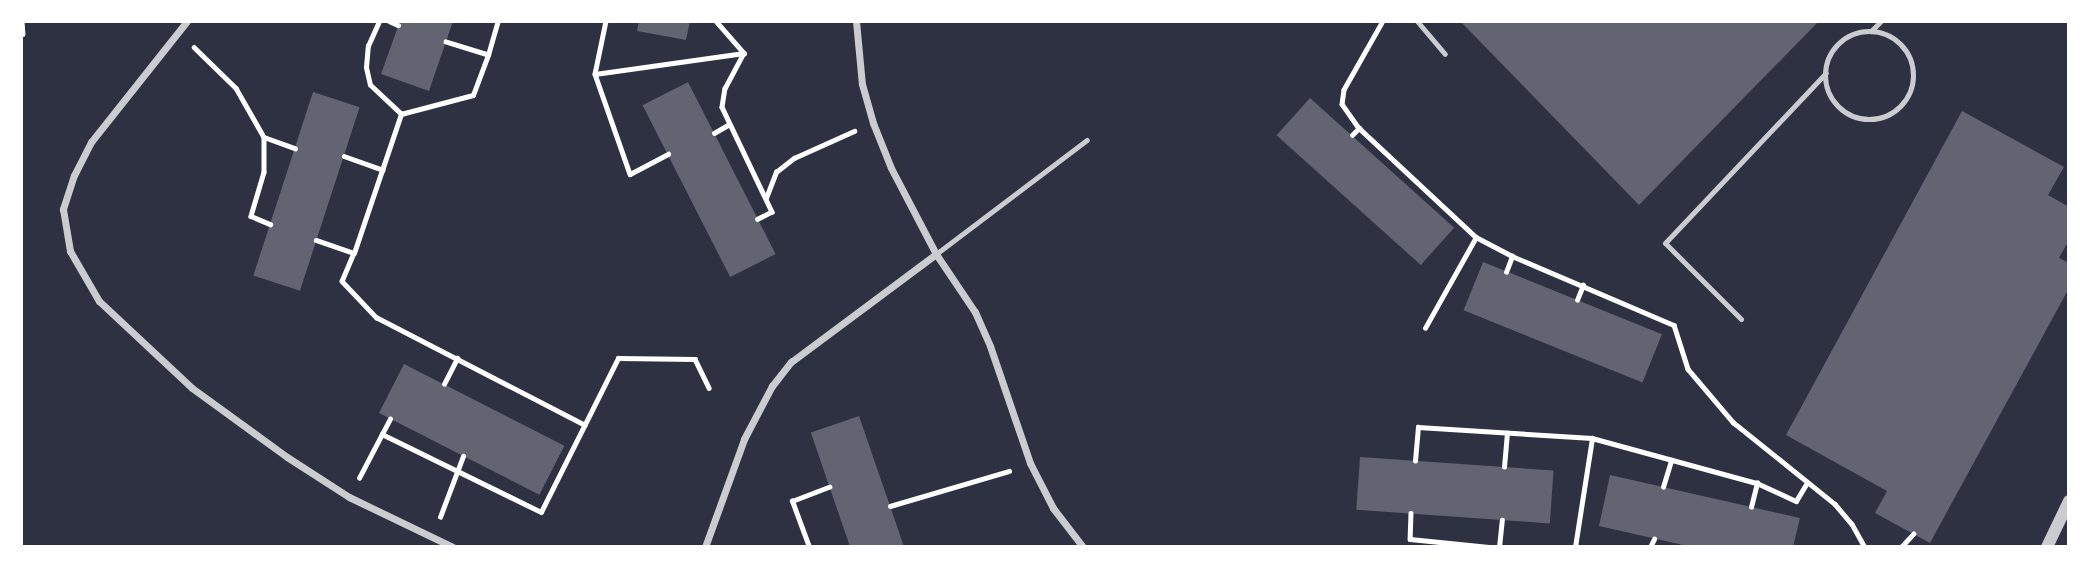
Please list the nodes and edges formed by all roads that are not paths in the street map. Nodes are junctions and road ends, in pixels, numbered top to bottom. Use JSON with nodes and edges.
{"nodes":[{"id":1,"x":187,"y":21,"type":"edge"},
{"id":2,"x":856,"y":21,"type":"edge"},
{"id":3,"x":1417,"y":21,"type":"edge"},
{"id":4,"x":1881,"y":21,"type":"edge"},
{"id":5,"x":1871,"y":31,"type":"junction"},
{"id":6,"x":1445,"y":54,"type":"dead end"},
{"id":7,"x":1826,"y":73,"type":"junction"},
{"id":8,"x":1087,"y":140,"type":"dead end"},
{"id":9,"x":936,"y":254,"type":"junction"},
{"id":10,"x":1741,"y":319,"type":"dead end"},
{"id":11,"x":2069,"y":501,"type":"edge"},
{"id":12,"x":453,"y":547,"type":"edge"},
{"id":13,"x":705,"y":547,"type":"edge"},
{"id":14,"x":1083,"y":547,"type":"edge"},
{"id":15,"x":2047,"y":547,"type":"edge"}],
"edges":[{"from":1,"to":12,"type":"street"},
{"from":2,"to":9,"type":"street"},
{"from":3,"to":6,"type":"lane"},
{"from":4,"to":5,"type":"lane"},
{"from":5,"to":7,"type":"lane"},
{"from":5,"to":7,"type":"lane"},
{"from":7,"to":10,"type":"lane"},
{"from":8,"to":9,"type":"lane"},
{"from":9,"to":13,"type":"street"},
{"from":9,"to":14,"type":"street"},
{"from":11,"to":15,"type":"street"}]}
